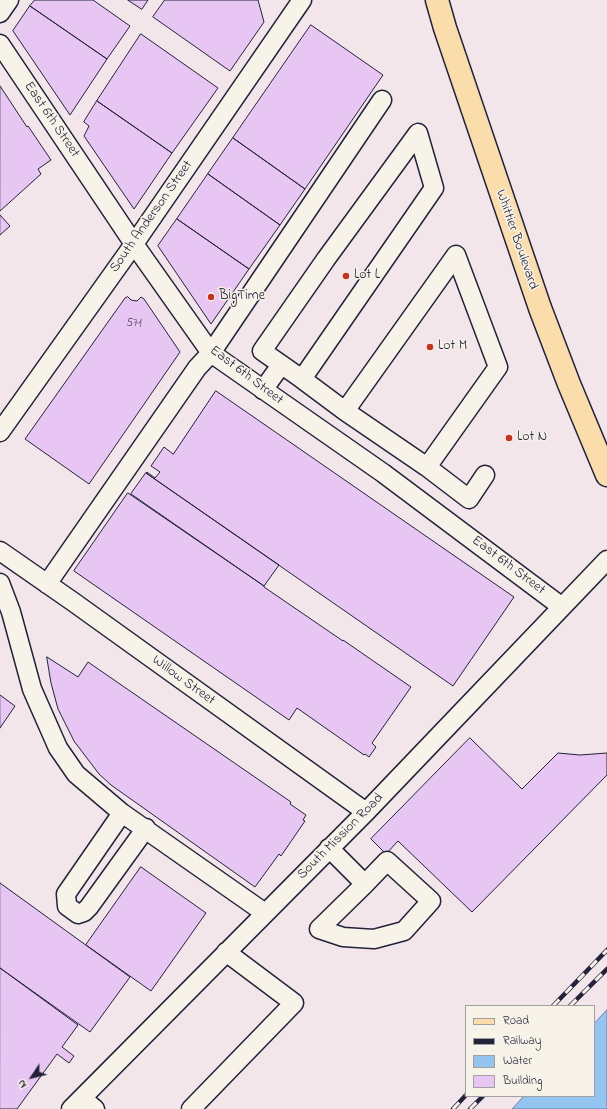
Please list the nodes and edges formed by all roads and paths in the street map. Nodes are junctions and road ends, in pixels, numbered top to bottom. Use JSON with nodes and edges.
{"nodes":[{"id":1,"x":9,"y":0,"type":"edge"},
{"id":2,"x":302,"y":0,"type":"edge"},
{"id":3,"x":437,"y":0,"type":"edge"},
{"id":4,"x":0,"y":13,"type":"edge"},
{"id":5,"x":0,"y":44,"type":"edge"},
{"id":6,"x":382,"y":100,"type":"dead end"},
{"id":7,"x":134,"y":244,"type":"junction"},
{"id":8,"x":211,"y":353,"type":"junction"},
{"id":9,"x":281,"y":365,"type":"junction"},
{"id":10,"x":302,"y":379,"type":"junction"},
{"id":11,"x":263,"y":390,"type":"junction"},
{"id":12,"x":345,"y":411,"type":"junction"},
{"id":13,"x":0,"y":432,"type":"edge"},
{"id":14,"x":420,"y":463,"type":"junction"},
{"id":15,"x":485,"y":475,"type":"dead end"},
{"id":16,"x":607,"y":475,"type":"edge"},
{"id":17,"x":397,"y":483,"type":"junction"},
{"id":18,"x":0,"y":551,"type":"edge"},
{"id":19,"x":607,"y":560,"type":"edge"},
{"id":20,"x":0,"y":583,"type":"edge"},
{"id":21,"x":47,"y":584,"type":"junction"},
{"id":22,"x":562,"y":607,"type":"junction"},
{"id":23,"x":366,"y":812,"type":"junction"},
{"id":24,"x":122,"y":813,"type":"junction"},
{"id":25,"x":146,"y":828,"type":"junction"},
{"id":26,"x":330,"y":848,"type":"junction"},
{"id":27,"x":365,"y":884,"type":"junction"},
{"id":28,"x":265,"y":913,"type":"junction"},
{"id":29,"x":226,"y":952,"type":"junction"},
{"id":30,"x":83,"y":1105,"type":"edge"},
{"id":31,"x":191,"y":1109,"type":"edge"}],
"edges":[{"from":1,"to":4,"type":"street"},
{"from":2,"to":7,"type":"street","name":"South Anderson Street"},
{"from":3,"to":16,"type":"main road","name":"Whittier Boulevard"},
{"from":5,"to":7,"type":"street","name":"East 6th Street"},
{"from":6,"to":8,"type":"street"},
{"from":7,"to":8,"type":"street","name":"East 6th Street"},
{"from":7,"to":13,"type":"street","name":"South Anderson Street"},
{"from":8,"to":11,"type":"street","name":"East 6th Street"},
{"from":8,"to":21,"type":"street"},
{"from":9,"to":10,"type":"street"},
{"from":9,"to":10,"type":"street"},
{"from":9,"to":11,"type":"street"},
{"from":10,"to":12,"type":"street"},
{"from":11,"to":17,"type":"street","name":"East 6th Street"},
{"from":12,"to":14,"type":"street"},
{"from":12,"to":14,"type":"street"},
{"from":14,"to":15,"type":"street"},
{"from":14,"to":17,"type":"street"},
{"from":17,"to":22,"type":"street","name":"East 6th Street"},
{"from":18,"to":21,"type":"street","name":"Willow Street"},
{"from":19,"to":22,"type":"street","name":"South Mission Road"},
{"from":20,"to":24,"type":"street"},
{"from":21,"to":23,"type":"street","name":"Willow Street"},
{"from":22,"to":23,"type":"street","name":"South Mission Road"},
{"from":23,"to":26,"type":"street","name":"South Mission Road"},
{"from":24,"to":25,"type":"street"},
{"from":24,"to":25,"type":"street"},
{"from":25,"to":28,"type":"street"},
{"from":26,"to":27,"type":"street"},
{"from":26,"to":28,"type":"street","name":"South Mission Road"},
{"from":27,"to":27,"type":"street"},
{"from":28,"to":29,"type":"street","name":"South Mission Road"},
{"from":29,"to":30,"type":"street","name":"South Mission Road"},
{"from":29,"to":31,"type":"street"}]}
